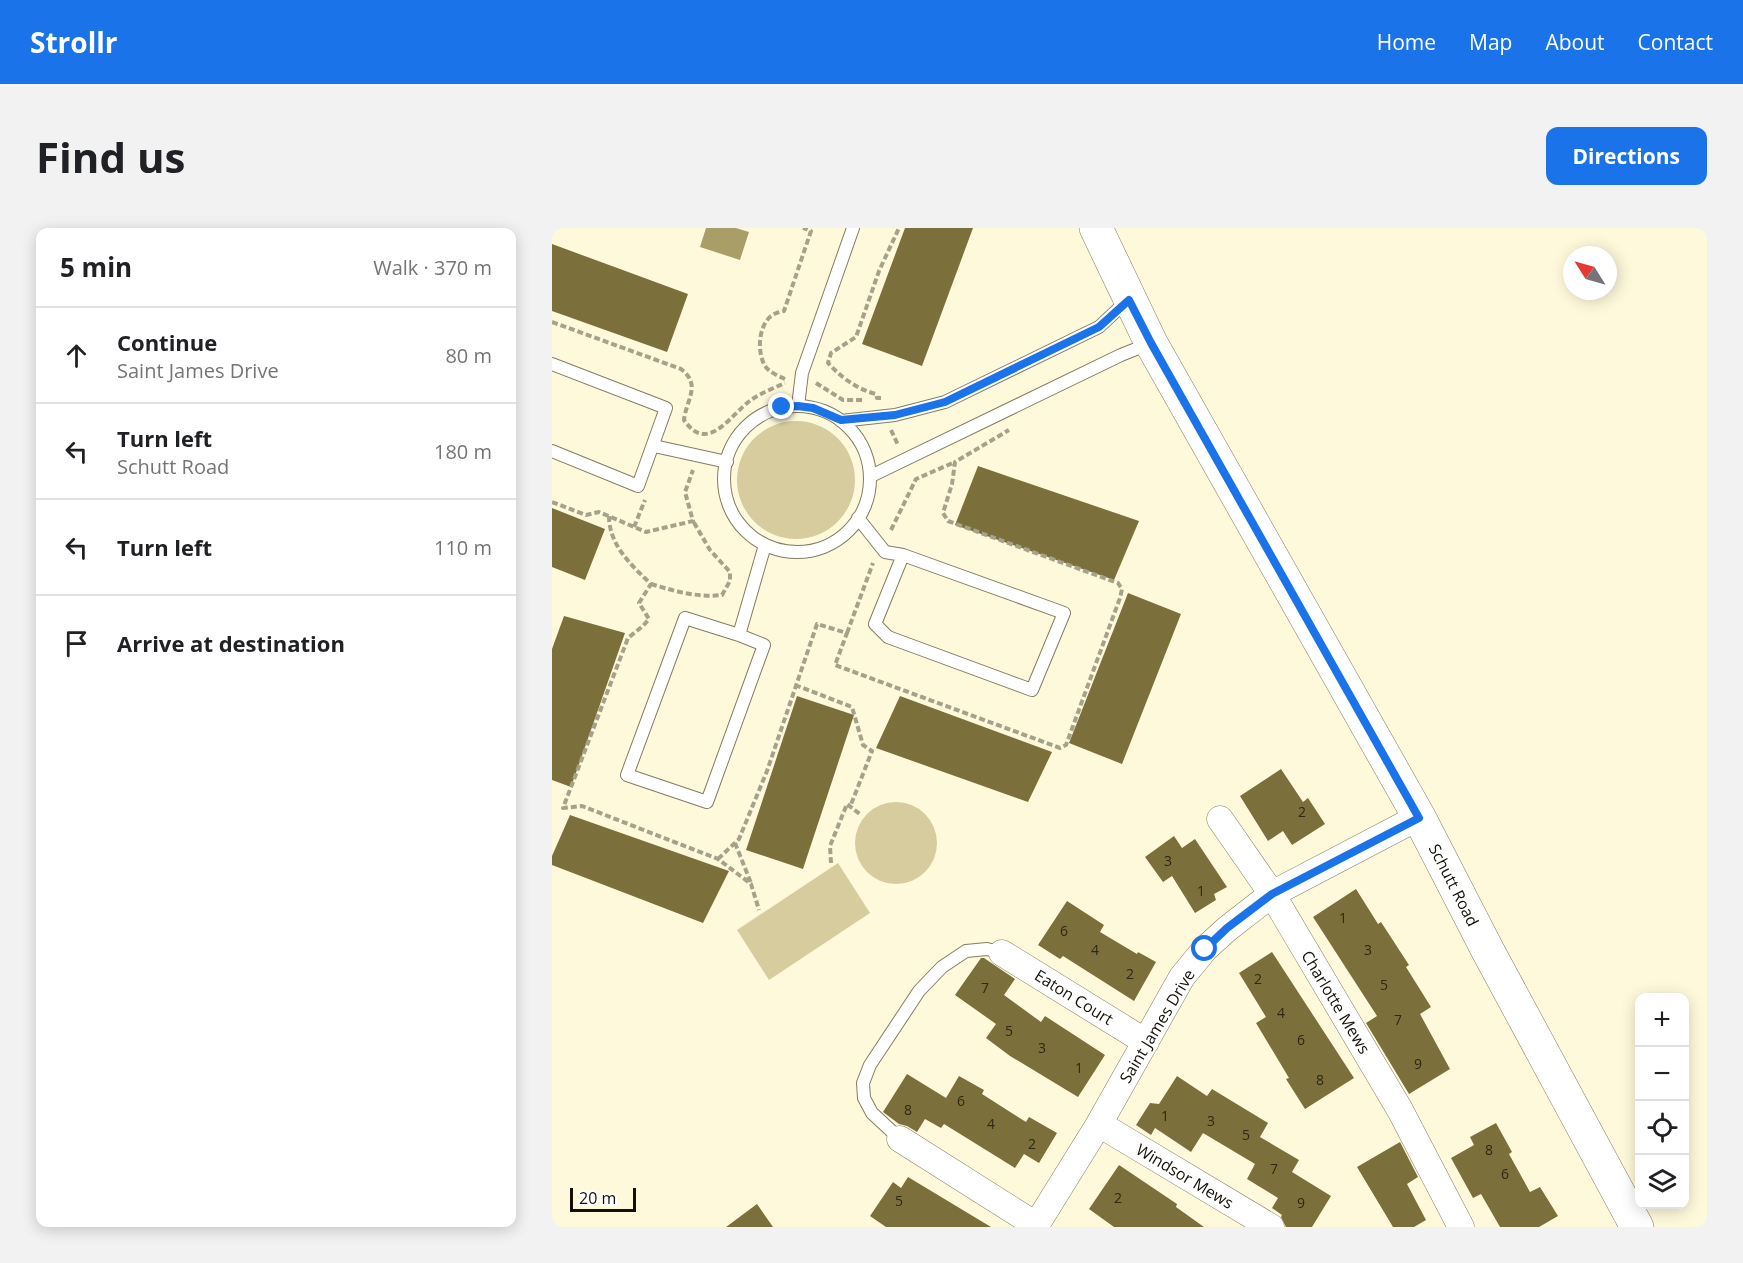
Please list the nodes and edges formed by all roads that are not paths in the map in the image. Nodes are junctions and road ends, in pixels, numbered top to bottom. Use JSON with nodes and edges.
{"nodes":[{"id":1,"x":853,"y":228,"type":"edge"},
{"id":2,"x":1096,"y":228,"type":"edge"},
{"id":3,"x":1129,"y":300,"type":"junction"},
{"id":4,"x":1151,"y":343,"type":"junction"},
{"id":5,"x":552,"y":364,"type":"edge"},
{"id":6,"x":798,"y":406,"type":"junction"},
{"id":7,"x":841,"y":420,"type":"junction"},
{"id":8,"x":654,"y":446,"type":"junction"},
{"id":9,"x":552,"y":452,"type":"edge"},
{"id":10,"x":726,"y":462,"type":"junction"},
{"id":11,"x":871,"y":476,"type":"junction"},
{"id":12,"x":858,"y":518,"type":"junction"},
{"id":13,"x":765,"y":545,"type":"junction"},
{"id":14,"x":903,"y":555,"type":"junction"},
{"id":15,"x":739,"y":635,"type":"junction"},
{"id":16,"x":1419,"y":818,"type":"junction"},
{"id":17,"x":1220,"y":819,"type":"dead end"},
{"id":18,"x":1272,"y":894,"type":"junction"},
{"id":19,"x":1002,"y":953,"type":"joint"},
{"id":20,"x":1146,"y":1042,"type":"junction"},
{"id":21,"x":1100,"y":1124,"type":"junction"},
{"id":22,"x":900,"y":1139,"type":"joint"},
{"id":23,"x":1036,"y":1226,"type":"edge"},
{"id":24,"x":1271,"y":1227,"type":"edge"},
{"id":25,"x":1461,"y":1227,"type":"edge"},
{"id":26,"x":1637,"y":1227,"type":"edge"}],
"edges":[{"from":1,"to":6,"type":"lane"},
{"from":2,"to":3,"type":"street","name":"Schutt Road"},
{"from":3,"to":4,"type":"street","name":"Schutt Road"},
{"from":3,"to":7,"type":"lane"},
{"from":4,"to":11,"type":"lane"},
{"from":4,"to":16,"type":"street","name":"Schutt Road"},
{"from":5,"to":8,"type":"lane"},
{"from":6,"to":7,"type":"lane"},
{"from":6,"to":10,"type":"lane"},
{"from":7,"to":11,"type":"lane"},
{"from":8,"to":9,"type":"lane"},
{"from":8,"to":10,"type":"lane"},
{"from":10,"to":13,"type":"lane"},
{"from":11,"to":12,"type":"lane"},
{"from":12,"to":13,"type":"lane"},
{"from":12,"to":14,"type":"lane"},
{"from":13,"to":15,"type":"lane"},
{"from":14,"to":14,"type":"lane"},
{"from":15,"to":15,"type":"lane"},
{"from":16,"to":18,"type":"street","name":"Saint James Drive"},
{"from":16,"to":26,"type":"street","name":"Schutt Road"},
{"from":17,"to":18,"type":"street","name":"Charlotte Mews"},
{"from":18,"to":20,"type":"street","name":"Saint James Drive"},
{"from":18,"to":25,"type":"street","name":"Charlotte Mews"},
{"from":19,"to":20,"type":"street","name":"Eaton Court"},
{"from":19,"to":22,"type":"lane"},
{"from":20,"to":21,"type":"street","name":"Saint James Drive"},
{"from":21,"to":23,"type":"street","name":"Saint James Drive"},
{"from":21,"to":24,"type":"street","name":"Windsor Mews"},
{"from":22,"to":23,"type":"street"}]}
